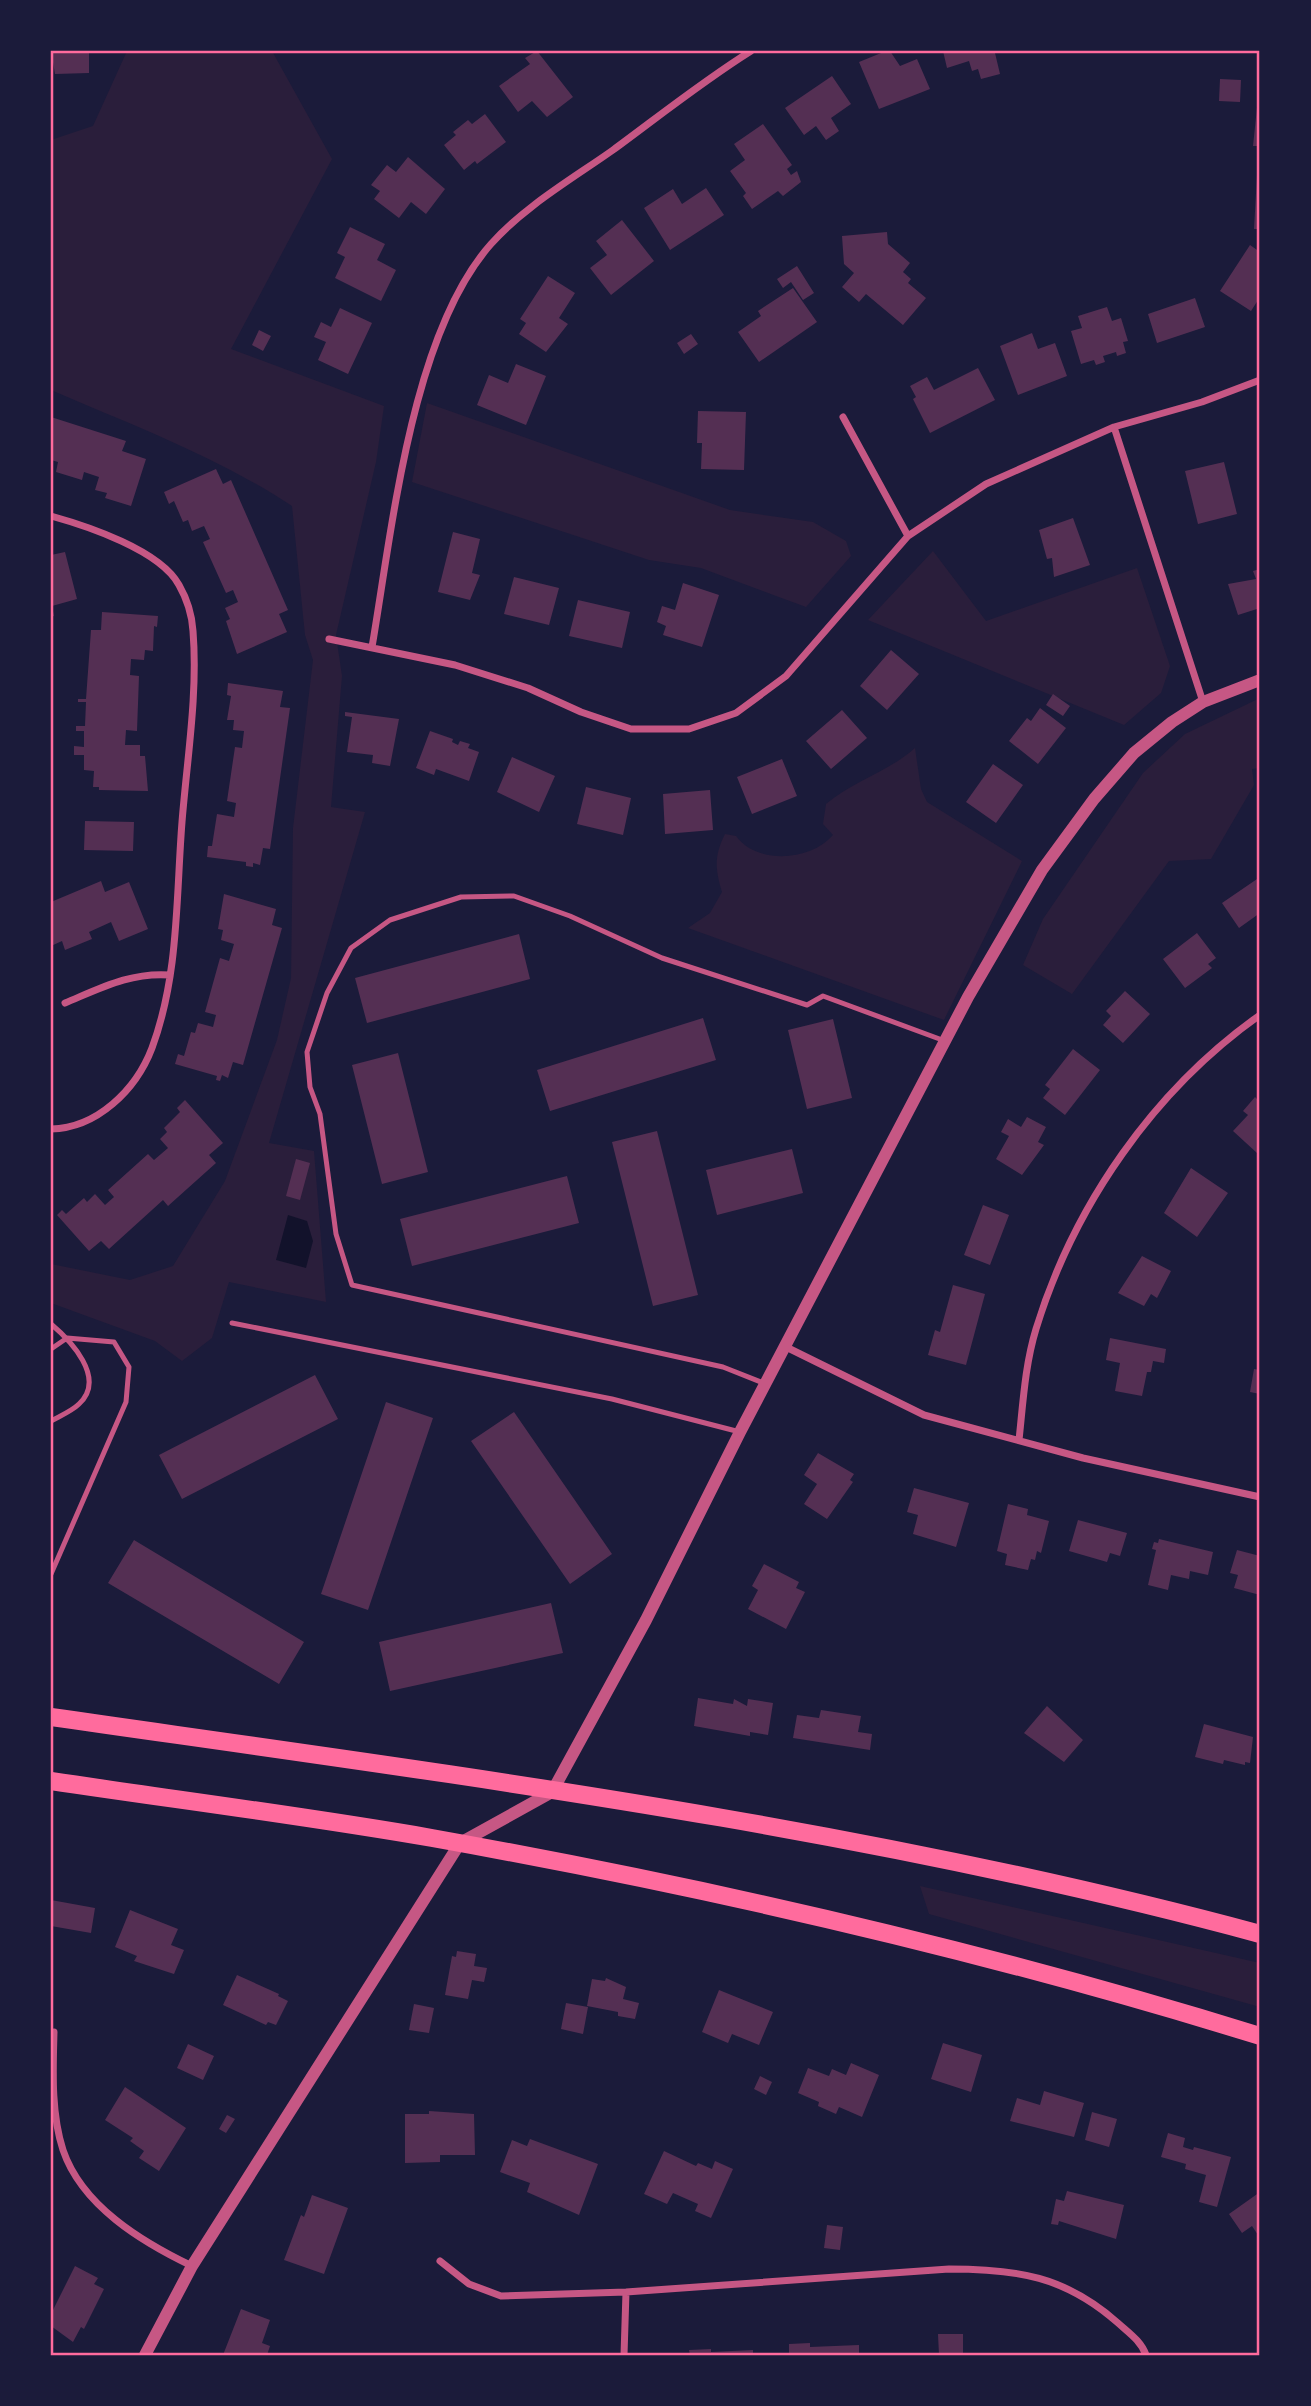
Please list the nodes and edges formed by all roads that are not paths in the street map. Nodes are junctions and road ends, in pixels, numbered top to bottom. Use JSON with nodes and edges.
{"nodes":[{"id":1,"x":749,"y":51,"type":"edge"},
{"id":2,"x":1260,"y":380,"type":"edge"},
{"id":3,"x":843,"y":416,"type":"dead end"},
{"id":4,"x":1114,"y":427,"type":"junction"},
{"id":5,"x":51,"y":516,"type":"edge"},
{"id":6,"x":908,"y":536,"type":"junction"},
{"id":7,"x":329,"y":639,"type":"dead end"},
{"id":8,"x":372,"y":648,"type":"junction"},
{"id":9,"x":1260,"y":680,"type":"edge"},
{"id":10,"x":1203,"y":702,"type":"junction"},
{"id":11,"x":170,"y":975,"type":"junction"},
{"id":12,"x":65,"y":1003,"type":"dead end"},
{"id":13,"x":1260,"y":1015,"type":"edge"},
{"id":14,"x":945,"y":1041,"type":"junction"},
{"id":15,"x":51,"y":1129,"type":"edge"},
{"id":16,"x":232,"y":1323,"type":"dead end"},
{"id":17,"x":51,"y":1325,"type":"edge"},
{"id":18,"x":67,"y":1338,"type":"junction"},
{"id":19,"x":786,"y":1347,"type":"junction"},
{"id":20,"x":51,"y":1349,"type":"edge"},
{"id":21,"x":766,"y":1384,"type":"junction"},
{"id":22,"x":51,"y":1421,"type":"edge"},
{"id":23,"x":740,"y":1432,"type":"junction"},
{"id":24,"x":1019,"y":1440,"type":"junction"},
{"id":25,"x":1260,"y":1497,"type":"edge"},
{"id":26,"x":51,"y":1574,"type":"edge"},
{"id":27,"x":51,"y":1717,"type":"edge"},
{"id":28,"x":51,"y":1781,"type":"edge"},
{"id":29,"x":552,"y":1792,"type":"junction"},
{"id":30,"x":460,"y":1843,"type":"junction"},
{"id":31,"x":1260,"y":1934,"type":"edge"},
{"id":32,"x":54,"y":2032,"type":"dead end"},
{"id":33,"x":1260,"y":2036,"type":"edge"},
{"id":34,"x":440,"y":2261,"type":"dead end"},
{"id":35,"x":192,"y":2266,"type":"junction"},
{"id":36,"x":626,"y":2292,"type":"junction"},
{"id":37,"x":145,"y":2355,"type":"edge"},
{"id":38,"x":624,"y":2355,"type":"edge"},
{"id":39,"x":1146,"y":2355,"type":"edge"}],
"edges":[{"from":1,"to":8,"type":"street"},
{"from":2,"to":4,"type":"street"},
{"from":3,"to":6,"type":"street"},
{"from":4,"to":6,"type":"street"},
{"from":4,"to":10,"type":"street"},
{"from":5,"to":11,"type":"street"},
{"from":6,"to":8,"type":"street"},
{"from":7,"to":8,"type":"street"},
{"from":9,"to":10,"type":"street"},
{"from":10,"to":14,"type":"street"},
{"from":11,"to":12,"type":"street"},
{"from":11,"to":15,"type":"street"},
{"from":13,"to":24,"type":"street"},
{"from":14,"to":19,"type":"street"},
{"from":14,"to":21,"type":"lane"},
{"from":16,"to":23,"type":"lane"},
{"from":17,"to":18,"type":"lane"},
{"from":18,"to":20,"type":"lane"},
{"from":18,"to":22,"type":"lane"},
{"from":18,"to":26,"type":"lane"},
{"from":19,"to":21,"type":"street"},
{"from":19,"to":24,"type":"street"},
{"from":21,"to":23,"type":"street"},
{"from":23,"to":29,"type":"street"},
{"from":24,"to":25,"type":"street"},
{"from":27,"to":29,"type":"highway"},
{"from":28,"to":30,"type":"highway"},
{"from":29,"to":30,"type":"street"},
{"from":29,"to":31,"type":"highway"},
{"from":30,"to":33,"type":"highway"},
{"from":30,"to":35,"type":"street"},
{"from":32,"to":35,"type":"street"},
{"from":34,"to":36,"type":"street"},
{"from":35,"to":37,"type":"street"},
{"from":36,"to":38,"type":"street"},
{"from":36,"to":39,"type":"street"}]}
